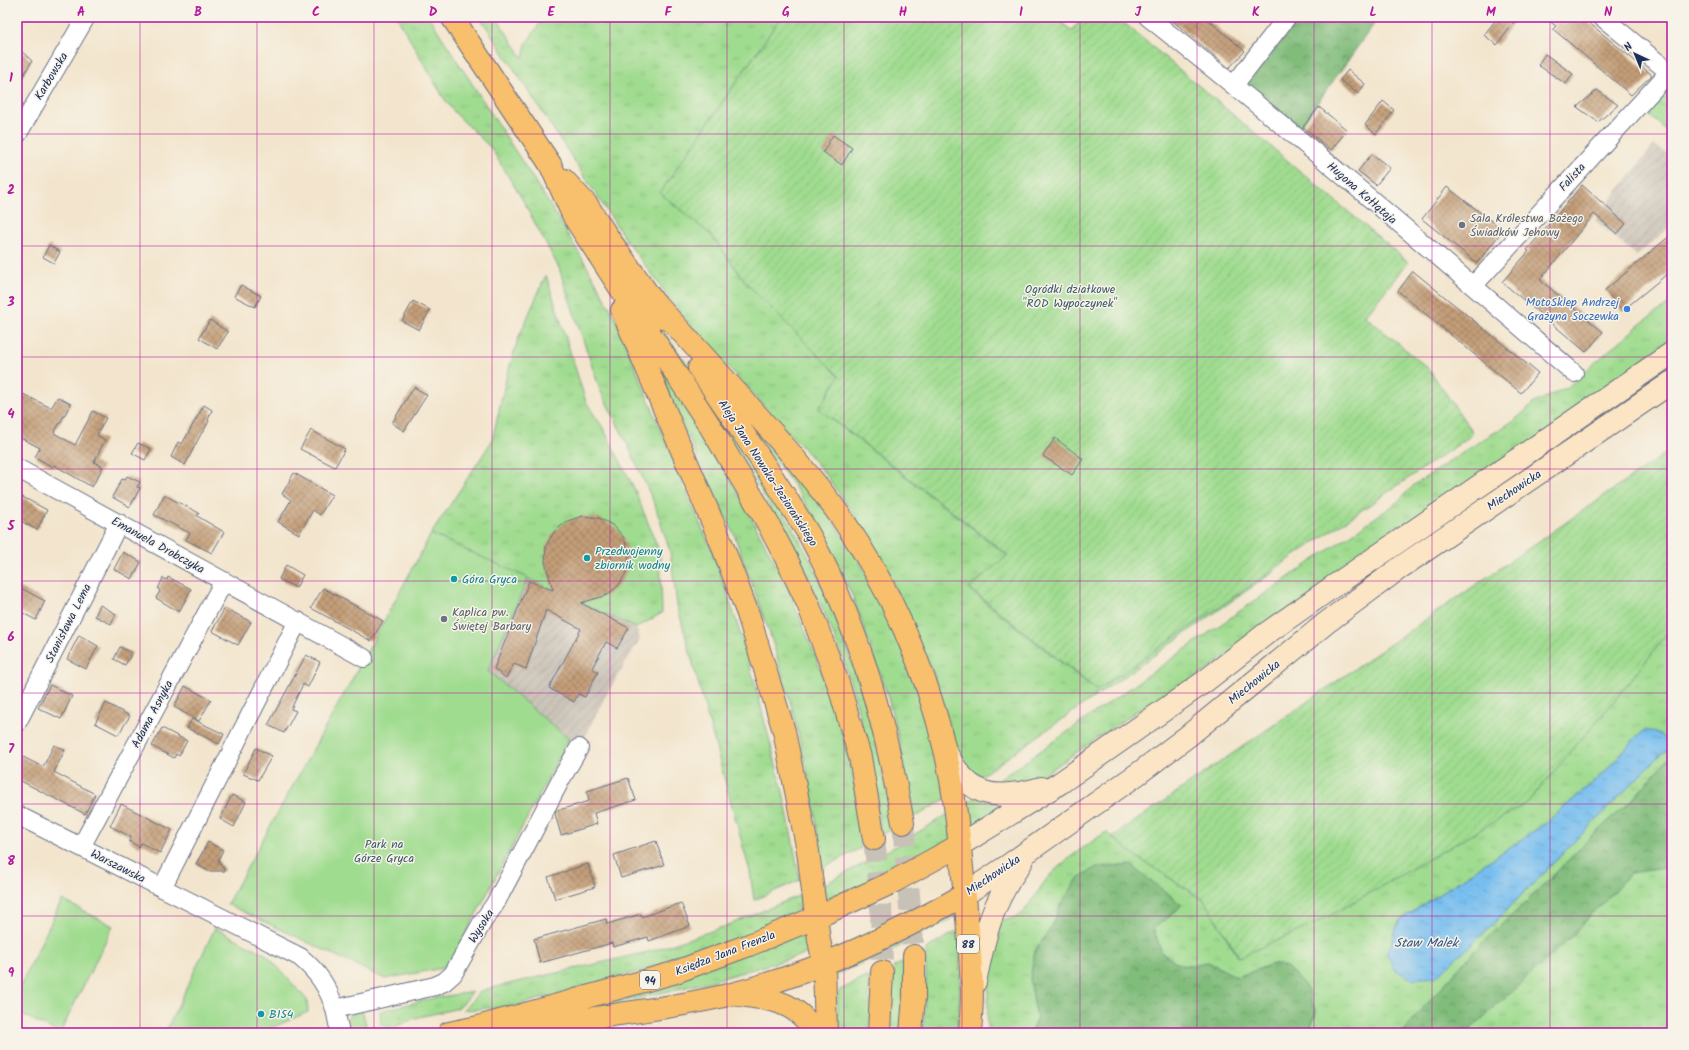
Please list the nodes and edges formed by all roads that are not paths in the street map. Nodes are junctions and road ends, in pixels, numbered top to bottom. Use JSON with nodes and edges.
{"nodes":[{"id":1,"x":86,"y":17,"type":"edge"},
{"id":2,"x":452,"y":17,"type":"edge"},
{"id":3,"x":1148,"y":17,"type":"edge"},
{"id":4,"x":1286,"y":17,"type":"edge"},
{"id":5,"x":1602,"y":17,"type":"edge"},
{"id":6,"x":1670,"y":70,"type":"edge"},
{"id":7,"x":1234,"y":84,"type":"junction"},
{"id":8,"x":17,"y":135,"type":"edge"},
{"id":9,"x":550,"y":164,"type":"junction"},
{"id":10,"x":595,"y":251,"type":"junction"},
{"id":11,"x":1473,"y":286,"type":"junction"},
{"id":12,"x":657,"y":305,"type":"junction"},
{"id":13,"x":1672,"y":353,"type":"edge"},
{"id":14,"x":1574,"y":373,"type":"dead end"},
{"id":15,"x":1672,"y":382,"type":"edge"},
{"id":16,"x":17,"y":468,"type":"edge"},
{"id":17,"x":119,"y":523,"type":"junction"},
{"id":18,"x":224,"y":581,"type":"junction"},
{"id":19,"x":298,"y":621,"type":"junction"},
{"id":20,"x":364,"y":658,"type":"dead end"},
{"id":21,"x":17,"y":723,"type":"edge"},
{"id":22,"x":579,"y":748,"type":"dead end"},
{"id":23,"x":945,"y":750,"type":"junction"},
{"id":24,"x":1060,"y":783,"type":"junction"},
{"id":25,"x":17,"y":815,"type":"edge"},
{"id":26,"x":903,"y":823,"type":"tunnel mouth"},
{"id":27,"x":1063,"y":827,"type":"junction"},
{"id":28,"x":874,"y":839,"type":"tunnel mouth"},
{"id":29,"x":960,"y":845,"type":"junction"},
{"id":30,"x":81,"y":847,"type":"junction"},
{"id":31,"x":162,"y":888,"type":"junction"},
{"id":32,"x":964,"y":894,"type":"junction"},
{"id":33,"x":817,"y":917,"type":"junction"},
{"id":34,"x":914,"y":956,"type":"tunnel mouth"},
{"id":35,"x":824,"y":964,"type":"junction"},
{"id":36,"x":882,"y":972,"type":"tunnel mouth"},
{"id":37,"x":972,"y":993,"type":"junction"},
{"id":38,"x":732,"y":994,"type":"junction"},
{"id":39,"x":335,"y":1009,"type":"junction"},
{"id":40,"x":478,"y":1027,"type":"junction"},
{"id":41,"x":340,"y":1033,"type":"edge"},
{"id":42,"x":449,"y":1033,"type":"edge"},
{"id":43,"x":815,"y":1033,"type":"edge"},
{"id":44,"x":826,"y":1033,"type":"edge"},
{"id":45,"x":879,"y":1033,"type":"edge"},
{"id":46,"x":911,"y":1033,"type":"edge"},
{"id":47,"x":970,"y":1033,"type":"edge"}],
"edges":[{"from":1,"to":8,"type":"street","name":"Karbowska"},
{"from":2,"to":9,"type":"main road","name":"Aleja Jana Nowaka-Jeziorańskiego"},
{"from":3,"to":7,"type":"street","name":"Hugona Kołłątaja"},
{"from":4,"to":7,"type":"street"},
{"from":5,"to":6,"type":"street"},
{"from":6,"to":11,"type":"street","name":"Falista"},
{"from":7,"to":11,"type":"street","name":"Hugona Kołłątaja"},
{"from":9,"to":10,"type":"main road","name":"Aleja Jana Nowaka-Jeziorańskiego"},
{"from":9,"to":12,"type":"main road","name":"Aleja Jana Nowaka-Jeziorańskiego"},
{"from":10,"to":28,"type":"main road","name":"Aleja Jana Nowaka-Jeziorańskiego"},
{"from":10,"to":33,"type":"main road"},
{"from":11,"to":14,"type":"street","name":"Hugona Kołłątaja"},
{"from":12,"to":23,"type":"main road"},
{"from":12,"to":26,"type":"main road","name":"Aleja Jana Nowaka-Jeziorańskiego"},
{"from":13,"to":24,"type":"main road","name":"Miechowicka","number":"94"},
{"from":15,"to":27,"type":"main road","name":"Miechowicka","number":"94"},
{"from":16,"to":17,"type":"street","name":"Emanuela Drobczyka"},
{"from":17,"to":18,"type":"street","name":"Emanuela Drobczyka"},
{"from":17,"to":21,"type":"street","name":"Stanisława Lema"},
{"from":18,"to":19,"type":"street","name":"Emanuela Drobczyka"},
{"from":18,"to":30,"type":"street","name":"Adama Asnyka"},
{"from":19,"to":20,"type":"street","name":"Emanuela Drobczyka"},
{"from":19,"to":31,"type":"street"},
{"from":22,"to":39,"type":"street","name":"Wysoka"},
{"from":23,"to":24,"type":"main road"},
{"from":23,"to":29,"type":"main road"},
{"from":24,"to":29,"type":"main road","name":"Miechowicka","number":"94"},
{"from":25,"to":30,"type":"street","name":"Warszawska"},
{"from":27,"to":32,"type":"main road","name":"Miechowicka","number":"94"},
{"from":27,"to":37,"type":"main road"},
{"from":29,"to":32,"type":"main road","number":"88"},
{"from":29,"to":33,"type":"main road","name":"Księdza Jana Frenzla","number":"94"},
{"from":30,"to":31,"type":"street","name":"Warszawska"},
{"from":31,"to":39,"type":"street","name":"Warszawska"},
{"from":32,"to":35,"type":"main road","name":"Miechowicka","number":"94"},
{"from":32,"to":37,"type":"main road","number":"88"},
{"from":33,"to":35,"type":"main road"},
{"from":33,"to":40,"type":"main road","name":"Księdza Jana Frenzla","number":"94"},
{"from":34,"to":46,"type":"main road"},
{"from":35,"to":38,"type":"main road","name":"Księdza Jana Frenzla","number":"94"},
{"from":35,"to":44,"type":"main road"},
{"from":36,"to":45,"type":"main road"},
{"from":37,"to":47,"type":"main road","number":"88"},
{"from":38,"to":40,"type":"main road","name":"Księdza Jana Frenzla","number":"94"},
{"from":38,"to":43,"type":"main road"},
{"from":39,"to":41,"type":"street"},
{"from":40,"to":42,"type":"main road","name":"Księdza Jana Frenzla","number":"94"}]}
